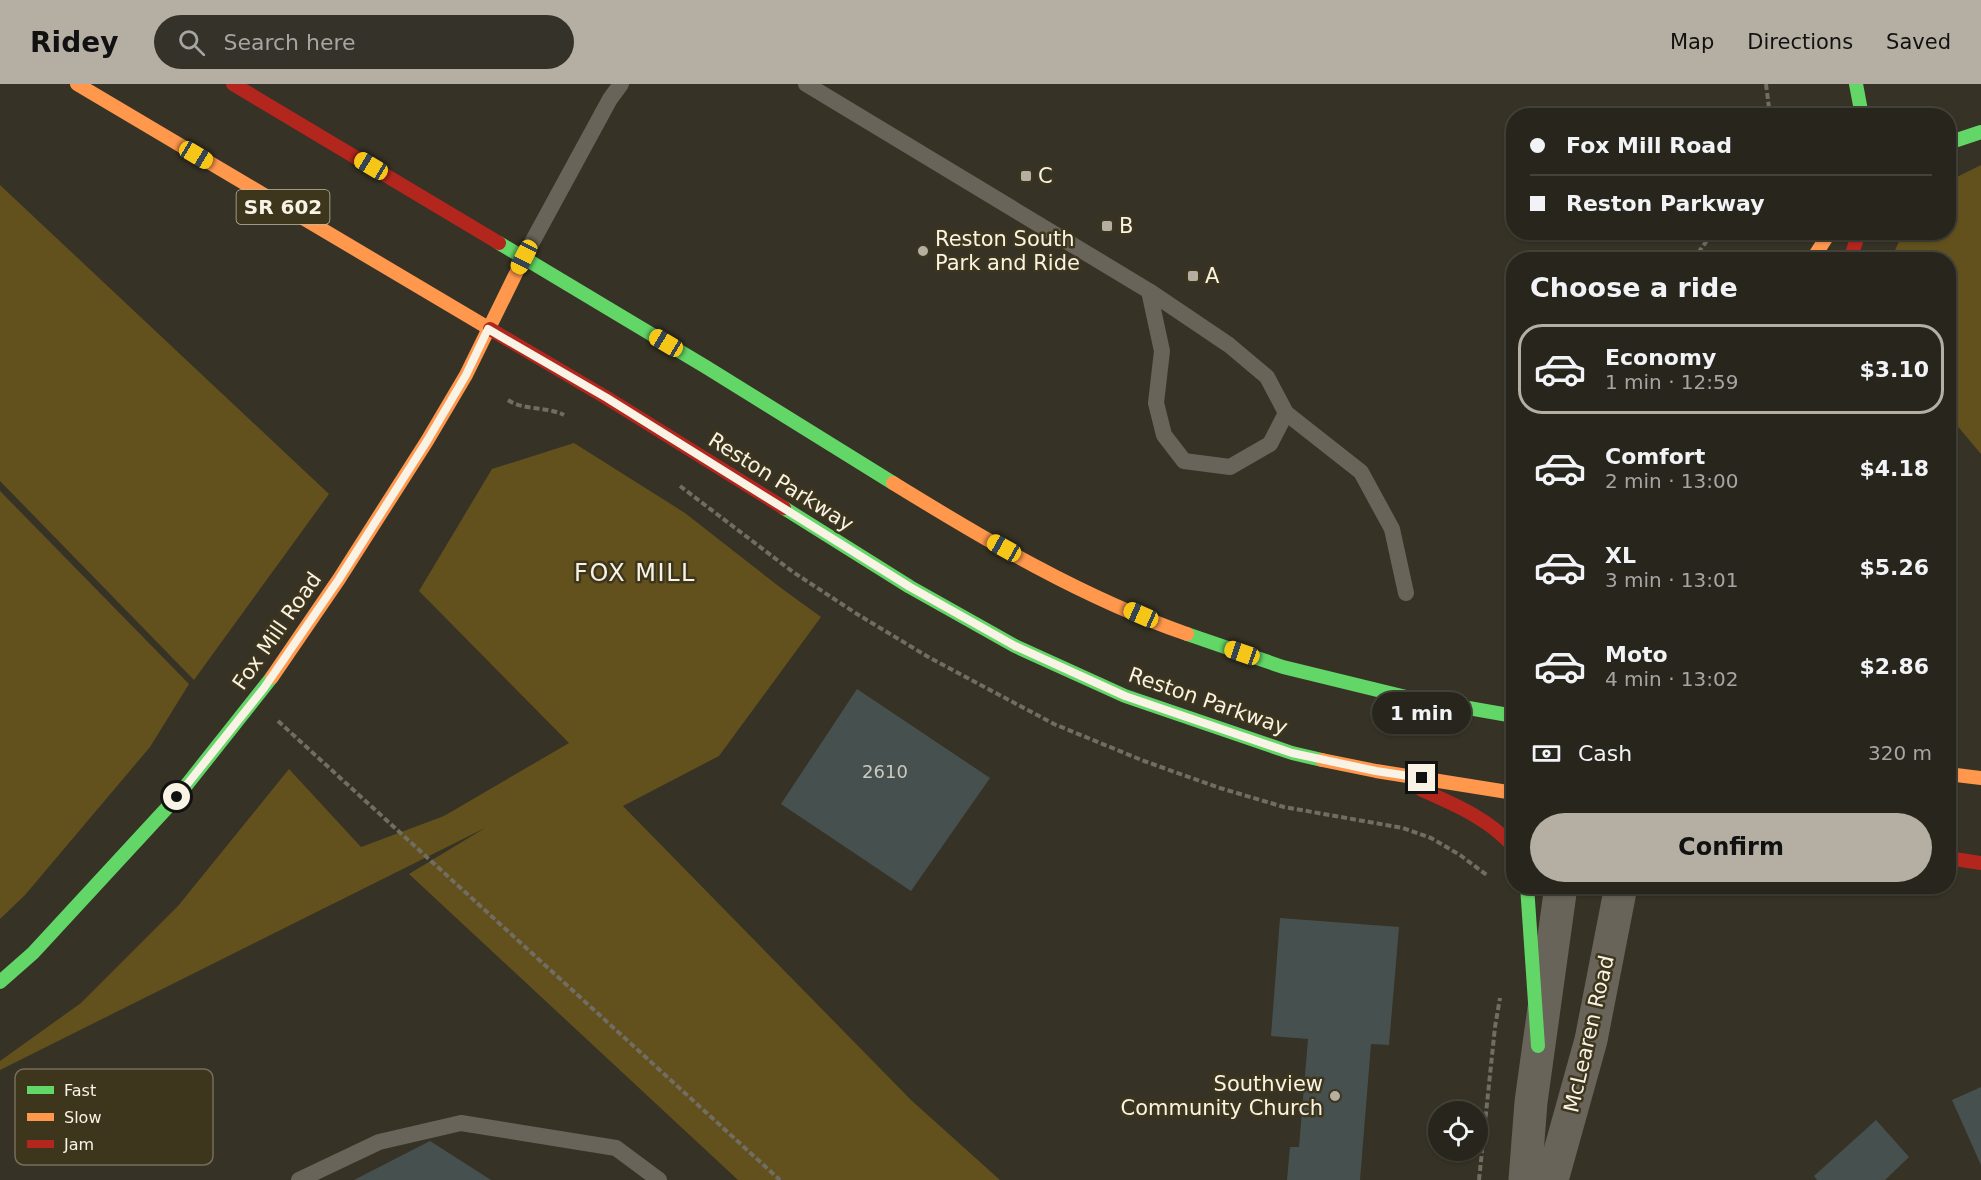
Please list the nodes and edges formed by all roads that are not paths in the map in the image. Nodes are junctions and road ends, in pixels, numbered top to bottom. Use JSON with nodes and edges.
{"nodes":[{"id":1,"x":77,"y":84,"type":"edge"},
{"id":2,"x":233,"y":84,"type":"edge"},
{"id":3,"x":621,"y":84,"type":"edge"},
{"id":4,"x":806,"y":84,"type":"edge"},
{"id":5,"x":1856,"y":84,"type":"edge"},
{"id":6,"x":1860,"y":108,"type":"edge"},
{"id":7,"x":1981,"y":132,"type":"edge"},
{"id":8,"x":1956,"y":140,"type":"edge"},
{"id":9,"x":524,"y":257,"type":"junction"},
{"id":10,"x":1149,"y":291,"type":"junction"},
{"id":11,"x":488,"y":329,"type":"junction"},
{"id":12,"x":1286,"y":413,"type":"junction"},
{"id":13,"x":1406,"y":593,"type":"dead end"},
{"id":14,"x":1506,"y":715,"type":"edge"},
{"id":15,"x":1376,"y":771,"type":"junction"},
{"id":16,"x":1956,"y":775,"type":"edge"},
{"id":17,"x":1981,"y":778,"type":"edge"},
{"id":18,"x":1506,"y":792,"type":"edge"},
{"id":19,"x":1506,"y":838,"type":"edge"},
{"id":20,"x":1956,"y":859,"type":"edge"},
{"id":21,"x":1981,"y":863,"type":"edge"},
{"id":22,"x":1528,"y":894,"type":"edge"},
{"id":23,"x":1560,"y":894,"type":"edge"},
{"id":24,"x":1619,"y":894,"type":"edge"},
{"id":25,"x":0,"y":982,"type":"edge"},
{"id":26,"x":1538,"y":1046,"type":"junction"},
{"id":27,"x":299,"y":1180,"type":"edge"},
{"id":28,"x":659,"y":1180,"type":"edge"},
{"id":29,"x":1525,"y":1180,"type":"edge"},
{"id":30,"x":1552,"y":1180,"type":"edge"}],
"edges":[{"from":1,"to":11,"type":"main road","name":"Reston Parkway","number":"SR 602"},
{"from":2,"to":9,"type":"main road"},
{"from":3,"to":9,"type":"lane"},
{"from":4,"to":10,"type":"lane"},
{"from":5,"to":6,"type":"main road"},
{"from":7,"to":8,"type":"main road"},
{"from":9,"to":11,"type":"main road","name":"Fox Mill Road"},
{"from":9,"to":14,"type":"main road"},
{"from":10,"to":12,"type":"lane"},
{"from":10,"to":12,"type":"lane"},
{"from":11,"to":15,"type":"main road","name":"Reston Parkway","number":"SR 602"},
{"from":11,"to":25,"type":"main road","name":"Fox Mill Road"},
{"from":12,"to":13,"type":"lane"},
{"from":15,"to":18,"type":"main road","name":"Reston Parkway","number":"SR 602"},
{"from":15,"to":19,"type":"main road"},
{"from":16,"to":17,"type":"main road"},
{"from":20,"to":21,"type":"main road"},
{"from":22,"to":26,"type":"main road"},
{"from":23,"to":26,"type":"street","name":"McLearen Road"},
{"from":24,"to":30,"type":"street","name":"McLearen Road"},
{"from":26,"to":29,"type":"street","name":"McLearen Road"},
{"from":27,"to":28,"type":"lane"}]}
